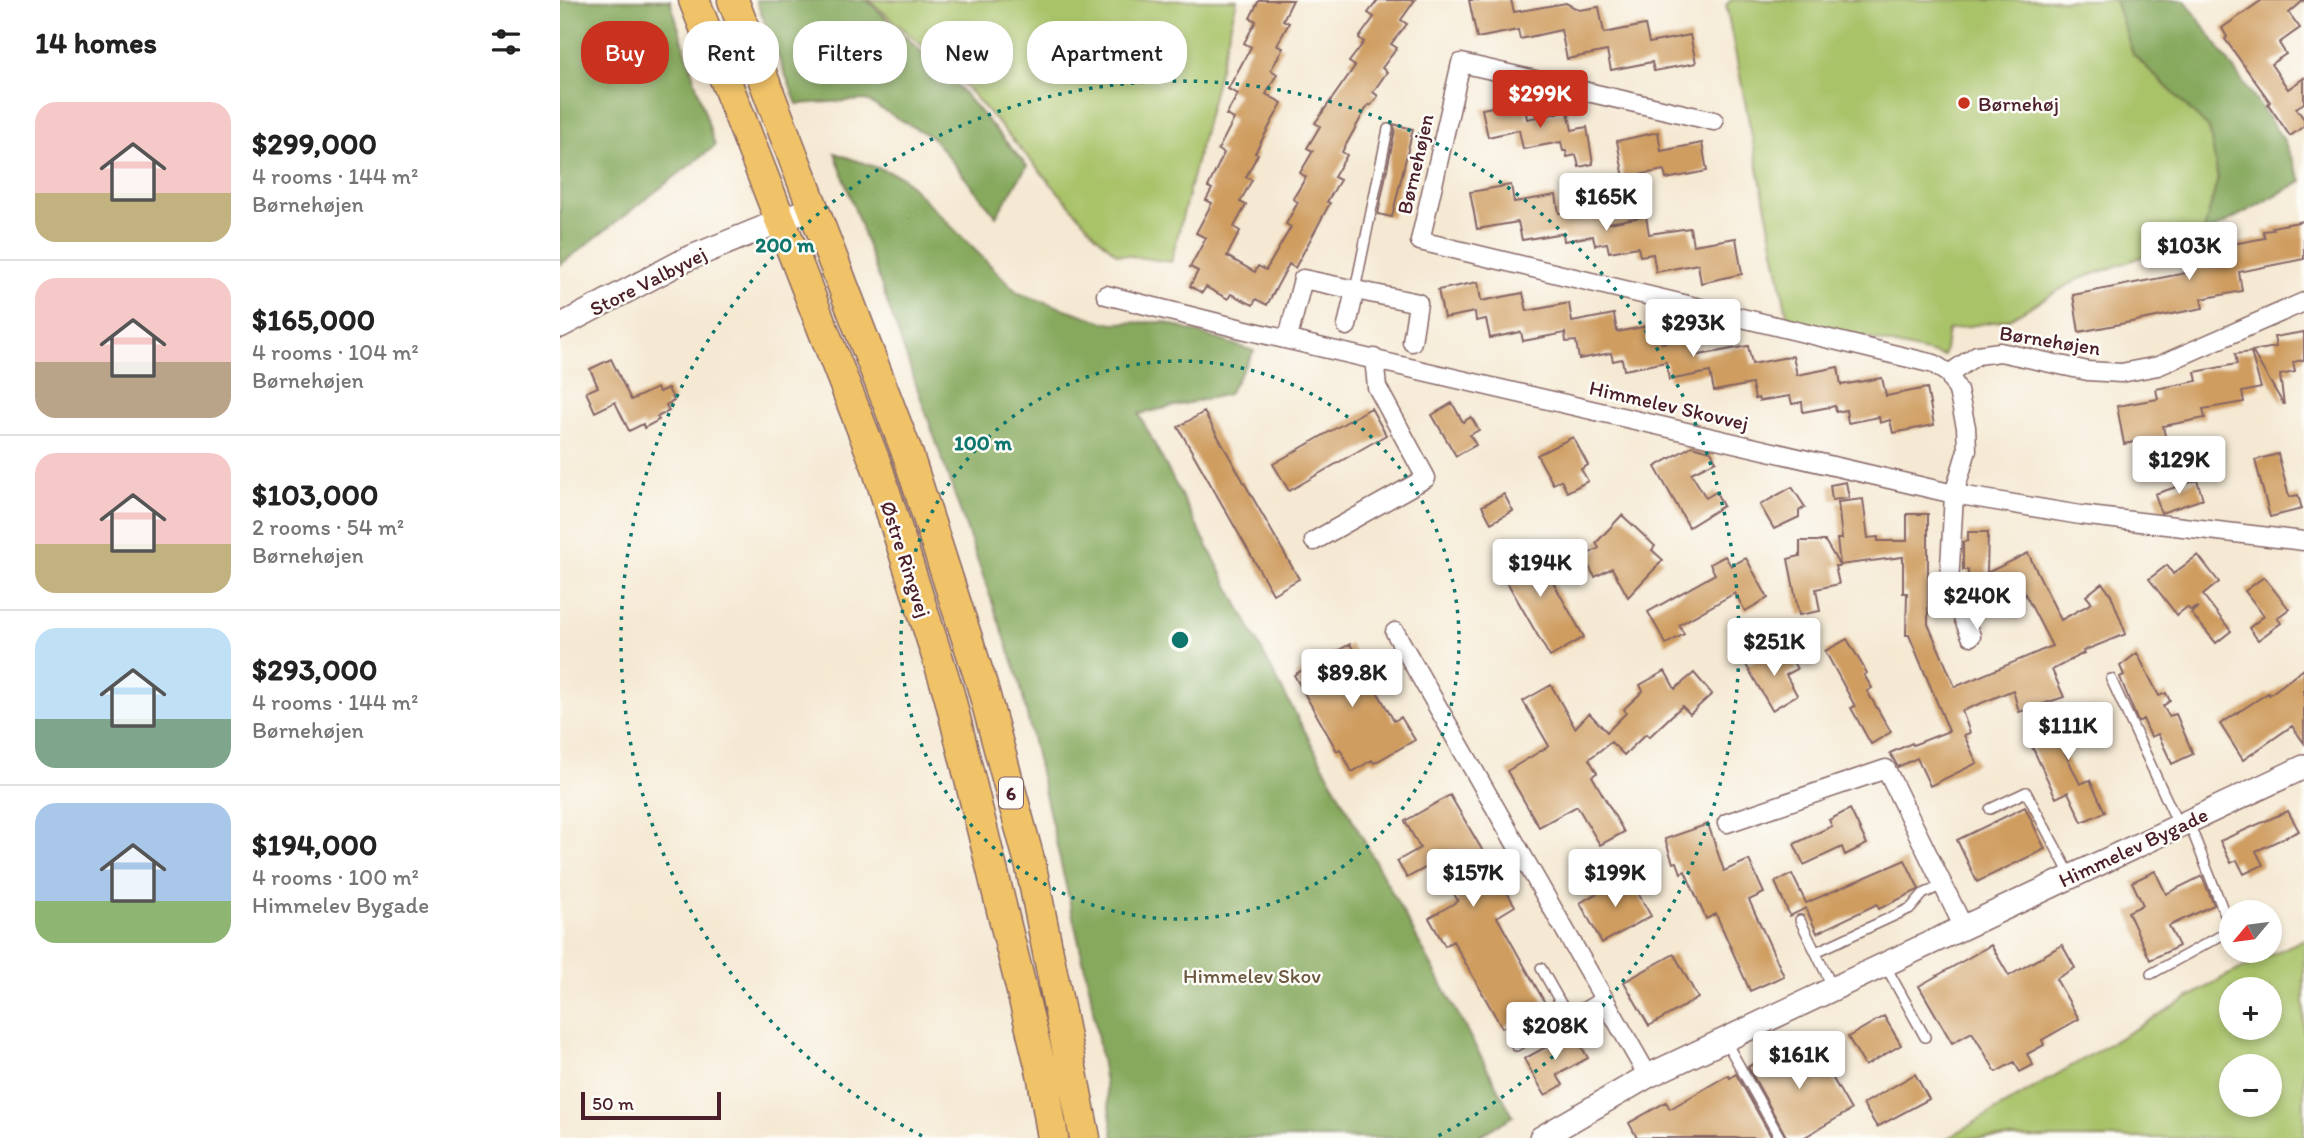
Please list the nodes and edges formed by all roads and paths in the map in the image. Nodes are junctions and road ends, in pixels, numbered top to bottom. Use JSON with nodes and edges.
{"nodes":[{"id":1,"x":694,"y":0,"type":"edge"},
{"id":2,"x":733,"y":0,"type":"edge"},
{"id":3,"x":1714,"y":121,"type":"dead end"},
{"id":4,"x":1388,"y":129,"type":"dead end"},
{"id":5,"x":814,"y":207,"type":"junction"},
{"id":6,"x":782,"y":219,"type":"junction"},
{"id":7,"x":1355,"y":290,"type":"junction"},
{"id":8,"x":1106,"y":295,"type":"dead end"},
{"id":9,"x":2304,"y":302,"type":"edge"},
{"id":10,"x":560,"y":326,"type":"edge"},
{"id":11,"x":1347,"y":326,"type":"dead end"},
{"id":12,"x":1288,"y":338,"type":"junction"},
{"id":13,"x":1412,"y":342,"type":"dead end"},
{"id":14,"x":1374,"y":358,"type":"junction"},
{"id":15,"x":1949,"y":374,"type":"junction"},
{"id":16,"x":1954,"y":494,"type":"junction"},
{"id":17,"x":1314,"y":541,"type":"dead end"},
{"id":18,"x":2304,"y":541,"type":"edge"},
{"id":19,"x":1395,"y":632,"type":"dead end"},
{"id":20,"x":1970,"y":636,"type":"dead end"},
{"id":21,"x":2111,"y":679,"type":"dead end"},
{"id":22,"x":2304,"y":767,"type":"edge"},
{"id":23,"x":1990,"y":809,"type":"dead end"},
{"id":24,"x":1727,"y":822,"type":"dead end"},
{"id":25,"x":2183,"y":823,"type":"junction"},
{"id":26,"x":2071,"y":876,"type":"junction"},
{"id":27,"x":1943,"y":885,"type":"junction"},
{"id":28,"x":1800,"y":920,"type":"dead end"},
{"id":29,"x":1963,"y":926,"type":"junction"},
{"id":30,"x":1816,"y":951,"type":"junction"},
{"id":31,"x":1884,"y":964,"type":"junction"},
{"id":32,"x":1541,"y":968,"type":"dead end"},
{"id":33,"x":2151,"y":974,"type":"dead end"},
{"id":34,"x":1833,"y":988,"type":"junction"},
{"id":35,"x":1603,"y":996,"type":"junction"},
{"id":36,"x":1568,"y":1016,"type":"junction"},
{"id":37,"x":1925,"y":1037,"type":"dead end"},
{"id":38,"x":1724,"y":1040,"type":"junction"},
{"id":39,"x":1516,"y":1046,"type":"dead end"},
{"id":40,"x":1648,"y":1076,"type":"junction"},
{"id":41,"x":1053,"y":1138,"type":"edge"},
{"id":42,"x":1085,"y":1138,"type":"edge"},
{"id":43,"x":1541,"y":1138,"type":"edge"},
{"id":44,"x":1780,"y":1138,"type":"edge"}],
"edges":[{"from":1,"to":6,"type":"main road","name":"Østre Ringvej","number":"6"},
{"from":2,"to":5,"type":"main road","name":"Østre Ringvej","number":"6"},
{"from":3,"to":15,"type":"street","name":"Børnehøjen"},
{"from":4,"to":7,"type":"lane"},
{"from":5,"to":6,"type":"street","name":"Store Valbyvej"},
{"from":5,"to":42,"type":"main road","name":"Østre Ringvej","number":"6"},
{"from":6,"to":10,"type":"street","name":"Store Valbyvej"},
{"from":6,"to":41,"type":"main road","name":"Østre Ringvej","number":"6"},
{"from":7,"to":11,"type":"street"},
{"from":7,"to":12,"type":"street"},
{"from":7,"to":13,"type":"street"},
{"from":8,"to":12,"type":"street","name":"Himmelev Skovvej"},
{"from":9,"to":15,"type":"street","name":"Børnehøjen"},
{"from":12,"to":14,"type":"street","name":"Himmelev Skovvej"},
{"from":14,"to":16,"type":"street","name":"Himmelev Skovvej"},
{"from":14,"to":17,"type":"street"},
{"from":15,"to":16,"type":"street"},
{"from":16,"to":18,"type":"street","name":"Himmelev Skovvej"},
{"from":16,"to":20,"type":"street"},
{"from":19,"to":35,"type":"street"},
{"from":21,"to":25,"type":"lane"},
{"from":22,"to":25,"type":"street","name":"Himmelev Bygade"},
{"from":23,"to":26,"type":"lane"},
{"from":24,"to":27,"type":"street"},
{"from":25,"to":26,"type":"street","name":"Himmelev Bygade"},
{"from":25,"to":33,"type":"lane"},
{"from":26,"to":29,"type":"street","name":"Himmelev Bygade"},
{"from":27,"to":29,"type":"street"},
{"from":27,"to":30,"type":"lane"},
{"from":28,"to":30,"type":"lane"},
{"from":29,"to":31,"type":"street","name":"Himmelev Bygade"},
{"from":30,"to":34,"type":"lane"},
{"from":31,"to":34,"type":"street","name":"Himmelev Bygade"},
{"from":31,"to":37,"type":"lane"},
{"from":32,"to":36,"type":"lane"},
{"from":34,"to":38,"type":"street","name":"Himmelev Bygade"},
{"from":35,"to":36,"type":"lane"},
{"from":35,"to":40,"type":"street"},
{"from":36,"to":39,"type":"lane"},
{"from":38,"to":40,"type":"street","name":"Himmelev Bygade"},
{"from":38,"to":44,"type":"lane"},
{"from":40,"to":43,"type":"street","name":"Himmelev Bygade"}]}
